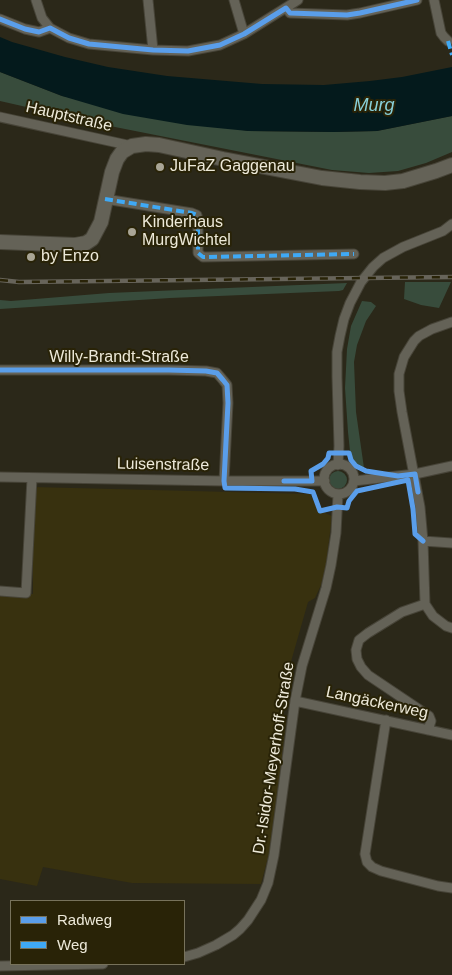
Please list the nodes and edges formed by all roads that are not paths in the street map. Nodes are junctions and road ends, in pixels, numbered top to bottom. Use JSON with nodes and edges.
{"nodes":[{"id":1,"x":36,"y":0,"type":"edge"},
{"id":2,"x":148,"y":0,"type":"edge"},
{"id":3,"x":234,"y":0,"type":"edge"},
{"id":4,"x":298,"y":0,"type":"edge"},
{"id":5,"x":417,"y":0,"type":"edge"},
{"id":6,"x":434,"y":0,"type":"edge"},
{"id":7,"x":286,"y":8,"type":"junction"},
{"id":8,"x":0,"y":18,"type":"edge"},
{"id":9,"x":50,"y":28,"type":"junction"},
{"id":10,"x":244,"y":34,"type":"junction"},
{"id":11,"x":448,"y":41,"type":"dead end"},
{"id":12,"x":153,"y":50,"type":"junction"},
{"id":13,"x":0,"y":117,"type":"edge"},
{"id":14,"x":132,"y":146,"type":"junction"},
{"id":15,"x":452,"y":164,"type":"edge"},
{"id":16,"x":105,"y":199,"type":"junction"},
{"id":17,"x":452,"y":224,"type":"edge"},
{"id":18,"x":0,"y":242,"type":"edge"},
{"id":19,"x":354,"y":254,"type":"dead end"},
{"id":20,"x":452,"y":322,"type":"edge"},
{"id":21,"x":0,"y":370,"type":"edge"},
{"id":22,"x":338,"y":465,"type":"junction"},
{"id":23,"x":452,"y":466,"type":"edge"},
{"id":24,"x":415,"y":474,"type":"junction"},
{"id":25,"x":0,"y":477,"type":"edge"},
{"id":26,"x":32,"y":478,"type":"junction"},
{"id":27,"x":224,"y":481,"type":"junction"},
{"id":28,"x":325,"y":481,"type":"junction"},
{"id":29,"x":354,"y":481,"type":"junction"},
{"id":30,"x":338,"y":494,"type":"junction"},
{"id":31,"x":423,"y":541,"type":"junction"},
{"id":32,"x":452,"y":543,"type":"edge"},
{"id":33,"x":0,"y":591,"type":"edge"},
{"id":34,"x":425,"y":604,"type":"junction"},
{"id":35,"x":452,"y":628,"type":"edge"},
{"id":36,"x":295,"y":701,"type":"junction"},
{"id":37,"x":386,"y":720,"type":"junction"},
{"id":38,"x":428,"y":730,"type":"junction"},
{"id":39,"x":452,"y":736,"type":"edge"},
{"id":40,"x":452,"y":888,"type":"edge"},
{"id":41,"x":185,"y":957,"type":"edge"},
{"id":42,"x":52,"y":965,"type":"edge"},
{"id":43,"x":0,"y":966,"type":"edge"}],
"edges":[{"from":1,"to":9,"type":"street"},
{"from":2,"to":12,"type":"street"},
{"from":3,"to":10,"type":"street"},
{"from":4,"to":7,"type":"street"},
{"from":5,"to":7,"type":"street"},
{"from":6,"to":11,"type":"street"},
{"from":7,"to":10,"type":"street"},
{"from":8,"to":9,"type":"street"},
{"from":9,"to":12,"type":"street"},
{"from":10,"to":12,"type":"street"},
{"from":13,"to":14,"type":"street","name":"Hauptstraße"},
{"from":14,"to":15,"type":"street"},
{"from":14,"to":16,"type":"street"},
{"from":16,"to":18,"type":"street"},
{"from":16,"to":19,"type":"street"},
{"from":17,"to":22,"type":"street"},
{"from":20,"to":24,"type":"street"},
{"from":21,"to":27,"type":"street","name":"Willy-Brandt-Straße"},
{"from":22,"to":28,"type":"street"},
{"from":22,"to":29,"type":"street"},
{"from":23,"to":24,"type":"street"},
{"from":24,"to":29,"type":"street"},
{"from":24,"to":31,"type":"street"},
{"from":25,"to":26,"type":"street","name":"Luisenstraße"},
{"from":26,"to":27,"type":"street","name":"Luisenstraße"},
{"from":26,"to":33,"type":"street"},
{"from":27,"to":28,"type":"street","name":"Luisenstraße"},
{"from":28,"to":30,"type":"street"},
{"from":29,"to":30,"type":"street"},
{"from":30,"to":36,"type":"street","name":"Dr.-Isidor-Meyerhoff-Straße"},
{"from":31,"to":32,"type":"street"},
{"from":31,"to":34,"type":"street"},
{"from":34,"to":35,"type":"street"},
{"from":34,"to":38,"type":"street"},
{"from":36,"to":37,"type":"street","name":"Langäckerweg"},
{"from":36,"to":41,"type":"street","name":"Dr.-Isidor-Meyerhoff-Straße"},
{"from":37,"to":38,"type":"street","name":"Langäckerweg"},
{"from":37,"to":40,"type":"street"},
{"from":38,"to":39,"type":"street","name":"Langäckerweg"},
{"from":42,"to":43,"type":"street"}]}
